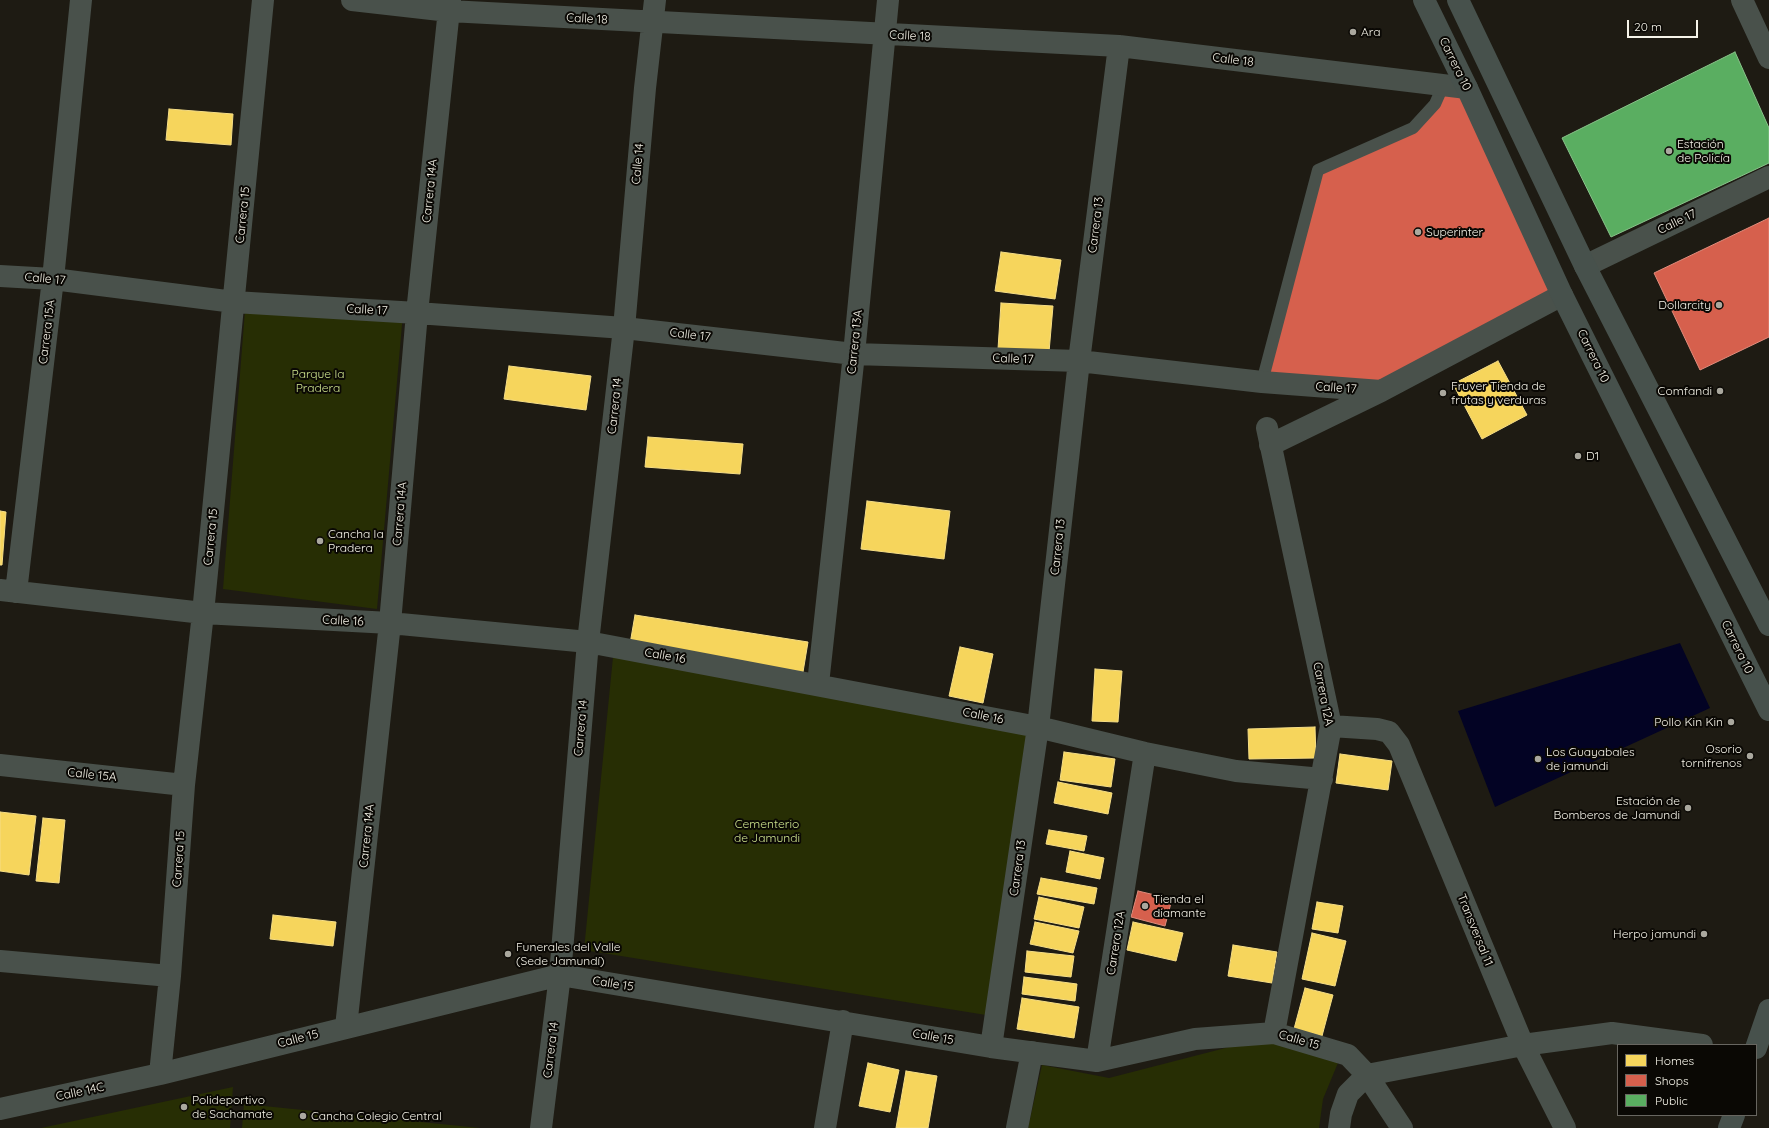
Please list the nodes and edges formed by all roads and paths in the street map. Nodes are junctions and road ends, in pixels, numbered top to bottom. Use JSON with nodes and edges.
{"nodes":[{"id":1,"x":81,"y":0,"type":"edge"},
{"id":2,"x":263,"y":0,"type":"edge"},
{"id":3,"x":352,"y":0,"type":"edge"},
{"id":4,"x":655,"y":0,"type":"edge"},
{"id":5,"x":888,"y":0,"type":"edge"},
{"id":6,"x":1424,"y":0,"type":"edge"},
{"id":7,"x":1458,"y":0,"type":"edge"},
{"id":8,"x":1742,"y":0,"type":"edge"},
{"id":9,"x":450,"y":5,"type":"edge"},
{"id":10,"x":653,"y":22,"type":"junction"},
{"id":11,"x":884,"y":34,"type":"junction"},
{"id":12,"x":1119,"y":46,"type":"junction"},
{"id":13,"x":1769,"y":58,"type":"edge"},
{"id":14,"x":1443,"y":86,"type":"junction"},
{"id":15,"x":1467,"y":88,"type":"junction"},
{"id":16,"x":1769,"y":177,"type":"edge"},
{"id":17,"x":1585,"y":266,"type":"junction"},
{"id":18,"x":0,"y":276,"type":"edge"},
{"id":19,"x":53,"y":279,"type":"junction"},
{"id":20,"x":1562,"y":295,"type":"junction"},
{"id":21,"x":234,"y":302,"type":"junction"},
{"id":22,"x":417,"y":313,"type":"junction"},
{"id":23,"x":624,"y":328,"type":"junction"},
{"id":24,"x":854,"y":354,"type":"junction"},
{"id":25,"x":1079,"y":361,"type":"junction"},
{"id":26,"x":1262,"y":382,"type":"junction"},
{"id":27,"x":1381,"y":391,"type":"junction"},
{"id":28,"x":1269,"y":436,"type":"joint"},
{"id":29,"x":8,"y":591,"type":"edge"},
{"id":30,"x":203,"y":613,"type":"junction"},
{"id":31,"x":390,"y":623,"type":"junction"},
{"id":32,"x":1769,"y":625,"type":"edge"},
{"id":33,"x":588,"y":642,"type":"junction"},
{"id":34,"x":818,"y":684,"type":"junction"},
{"id":35,"x":1769,"y":710,"type":"edge"},
{"id":36,"x":1331,"y":726,"type":"junction"},
{"id":37,"x":1038,"y":727,"type":"junction"},
{"id":38,"x":1145,"y":754,"type":"junction"},
{"id":39,"x":0,"y":765,"type":"edge"},
{"id":40,"x":1322,"y":779,"type":"junction"},
{"id":41,"x":184,"y":785,"type":"junction"},
{"id":42,"x":0,"y":961,"type":"edge"},
{"id":43,"x":560,"y":975,"type":"junction"},
{"id":44,"x":170,"y":976,"type":"junction"},
{"id":45,"x":1769,"y":1010,"type":"edge"},
{"id":46,"x":842,"y":1021,"type":"junction"},
{"id":47,"x":346,"y":1027,"type":"junction"},
{"id":48,"x":1274,"y":1033,"type":"junction"},
{"id":49,"x":1694,"y":1044,"type":"edge"},
{"id":50,"x":1522,"y":1045,"type":"junction"},
{"id":51,"x":1757,"y":1045,"type":"edge"},
{"id":52,"x":991,"y":1047,"type":"junction"},
{"id":53,"x":1032,"y":1052,"type":"junction"},
{"id":54,"x":1097,"y":1061,"type":"junction"},
{"id":55,"x":160,"y":1074,"type":"junction"},
{"id":56,"x":1367,"y":1075,"type":"junction"},
{"id":57,"x":0,"y":1109,"type":"edge"},
{"id":58,"x":1734,"y":1116,"type":"edge"},
{"id":59,"x":541,"y":1128,"type":"edge"},
{"id":60,"x":825,"y":1128,"type":"edge"},
{"id":61,"x":1017,"y":1128,"type":"edge"},
{"id":62,"x":1339,"y":1128,"type":"edge"},
{"id":63,"x":1402,"y":1128,"type":"edge"},
{"id":64,"x":1564,"y":1128,"type":"edge"},
{"id":65,"x":1729,"y":1128,"type":"edge"}],
"edges":[{"from":1,"to":19,"type":"street","name":"Carrera 15A"},
{"from":2,"to":21,"type":"street","name":"Carrera 15"},
{"from":3,"to":9,"type":"street","name":"Calle 18"},
{"from":4,"to":10,"type":"street","name":"Calle 14"},
{"from":5,"to":11,"type":"street","name":"Carrera 13A"},
{"from":6,"to":15,"type":"main road","name":"Carrera 10"},
{"from":7,"to":17,"type":"main road"},
{"from":8,"to":13,"type":"street"},
{"from":9,"to":10,"type":"street","name":"Calle 18"},
{"from":9,"to":22,"type":"street","name":"Carrera 14A"},
{"from":10,"to":11,"type":"street","name":"Calle 18"},
{"from":10,"to":23,"type":"street","name":"Calle 14"},
{"from":11,"to":12,"type":"street","name":"Calle 18"},
{"from":11,"to":24,"type":"street","name":"Carrera 13A"},
{"from":12,"to":14,"type":"street","name":"Calle 18"},
{"from":12,"to":25,"type":"street","name":"Carrera 13"},
{"from":14,"to":15,"type":"street","name":"Calle 18"},
{"from":14,"to":26,"type":"lane"},
{"from":15,"to":20,"type":"main road","name":"Carrera 10"},
{"from":16,"to":17,"type":"street","name":"Calle 17"},
{"from":17,"to":32,"type":"main road"},
{"from":18,"to":19,"type":"street","name":"Calle 17"},
{"from":19,"to":21,"type":"street","name":"Calle 17"},
{"from":19,"to":29,"type":"street","name":"Carrera 15A"},
{"from":20,"to":27,"type":"street","name":"Calle 17"},
{"from":20,"to":35,"type":"main road","name":"Carrera 10"},
{"from":21,"to":22,"type":"street","name":"Calle 17"},
{"from":21,"to":30,"type":"street","name":"Carrera 15"},
{"from":22,"to":23,"type":"street","name":"Calle 17"},
{"from":22,"to":31,"type":"street","name":"Carrera 14A"},
{"from":23,"to":24,"type":"street","name":"Calle 17"},
{"from":23,"to":33,"type":"street","name":"Carrera 14"},
{"from":24,"to":25,"type":"street","name":"Calle 17"},
{"from":24,"to":34,"type":"street","name":"Carrera 13A"},
{"from":25,"to":26,"type":"street","name":"Calle 17"},
{"from":25,"to":37,"type":"street","name":"Carrera 13"},
{"from":26,"to":27,"type":"street","name":"Calle 17"},
{"from":27,"to":28,"type":"street","name":"Calle 17"},
{"from":28,"to":36,"type":"street","name":"Carrera 12A"},
{"from":29,"to":30,"type":"street","name":"Calle 16"},
{"from":30,"to":31,"type":"street","name":"Calle 16"},
{"from":30,"to":41,"type":"street","name":"Carrera 15"},
{"from":31,"to":33,"type":"street","name":"Calle 16"},
{"from":31,"to":47,"type":"street","name":"Carrera 14A"},
{"from":33,"to":34,"type":"street","name":"Calle 16"},
{"from":33,"to":43,"type":"street","name":"Carrera 14"},
{"from":34,"to":37,"type":"street","name":"Calle 16"},
{"from":36,"to":40,"type":"street","name":"Carrera 12A"},
{"from":36,"to":50,"type":"street","name":"Transversal 11"},
{"from":37,"to":38,"type":"street","name":"Calle 16"},
{"from":37,"to":52,"type":"street","name":"Carrera 13"},
{"from":38,"to":40,"type":"street","name":"Calle 16"},
{"from":38,"to":54,"type":"street","name":"Carrera 12A"},
{"from":39,"to":41,"type":"street","name":"Calle 15A"},
{"from":40,"to":48,"type":"street","name":"Carrera 12A"},
{"from":41,"to":44,"type":"street","name":"Carrera 15"},
{"from":42,"to":44,"type":"street"},
{"from":43,"to":46,"type":"street","name":"Calle 15"},
{"from":43,"to":47,"type":"street","name":"Calle 15"},
{"from":43,"to":59,"type":"street","name":"Carrera 14"},
{"from":44,"to":55,"type":"street","name":"Carrera 15"},
{"from":45,"to":51,"type":"main road"},
{"from":46,"to":52,"type":"street","name":"Calle 15"},
{"from":46,"to":60,"type":"street"},
{"from":47,"to":55,"type":"street","name":"Calle 15"},
{"from":48,"to":54,"type":"street","name":"Calle 15"},
{"from":48,"to":56,"type":"street","name":"Calle 15"},
{"from":49,"to":50,"type":"street"},
{"from":50,"to":56,"type":"street"},
{"from":50,"to":64,"type":"street","name":"Transversal 11"},
{"from":52,"to":53,"type":"street","name":"Calle 15"},
{"from":53,"to":54,"type":"street","name":"Calle 15"},
{"from":53,"to":61,"type":"street"},
{"from":55,"to":57,"type":"street","name":"Calle 14C"},
{"from":56,"to":62,"type":"street"},
{"from":56,"to":63,"type":"street","name":"Calle 15"},
{"from":58,"to":65,"type":"main road"}]}
